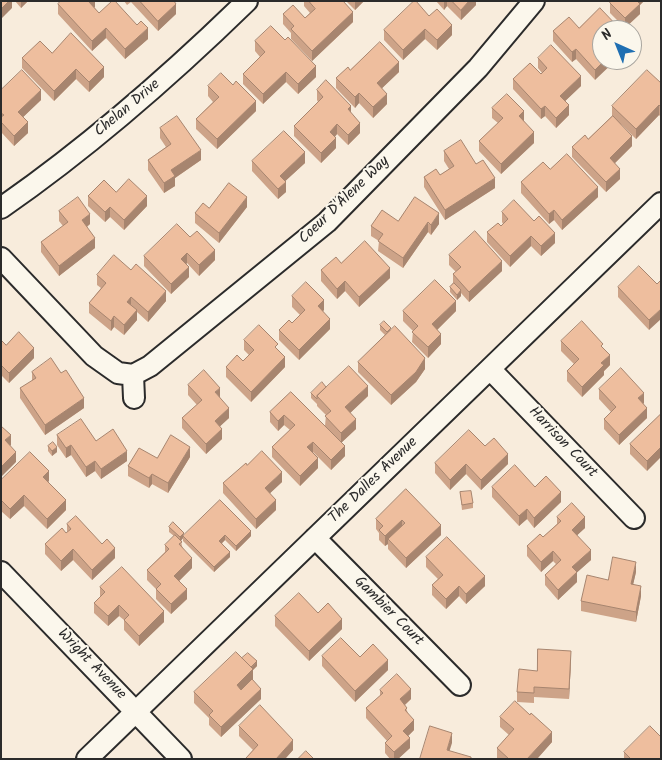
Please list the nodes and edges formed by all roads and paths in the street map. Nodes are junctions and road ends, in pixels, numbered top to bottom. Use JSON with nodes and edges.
{"nodes":[{"id":1,"x":247,"y":1,"type":"edge"},
{"id":2,"x":534,"y":1,"type":"edge"},
{"id":3,"x":1,"y":208,"type":"edge"},
{"id":4,"x":659,"y":209,"type":"edge"},
{"id":5,"x":1,"y":258,"type":"edge"},
{"id":6,"x":490,"y":369,"type":"junction"},
{"id":7,"x":133,"y":375,"type":"junction"},
{"id":8,"x":134,"y":398,"type":"dead end"},
{"id":9,"x":634,"y":518,"type":"dead end"},
{"id":10,"x":315,"y":538,"type":"junction"},
{"id":11,"x":1,"y":572,"type":"edge"},
{"id":12,"x":460,"y":685,"type":"dead end"},
{"id":13,"x":135,"y":712,"type":"junction"},
{"id":14,"x":87,"y":759,"type":"edge"},
{"id":15,"x":181,"y":759,"type":"edge"}],
"edges":[{"from":1,"to":3,"type":"street","name":"Chelan Drive"},
{"from":2,"to":7,"type":"street","name":"Coeur D'Alene Way"},
{"from":4,"to":6,"type":"street","name":"The Dalles Avenue"},
{"from":5,"to":7,"type":"street"},
{"from":6,"to":9,"type":"street","name":"Harrison Court"},
{"from":6,"to":10,"type":"street","name":"The Dalles Avenue"},
{"from":7,"to":8,"type":"street"},
{"from":10,"to":12,"type":"street","name":"Gambier Court"},
{"from":10,"to":13,"type":"street","name":"The Dalles Avenue"},
{"from":11,"to":13,"type":"street","name":"Wright Avenue"},
{"from":13,"to":14,"type":"street","name":"The Dalles Avenue"},
{"from":13,"to":15,"type":"street","name":"Wright Avenue"}]}
